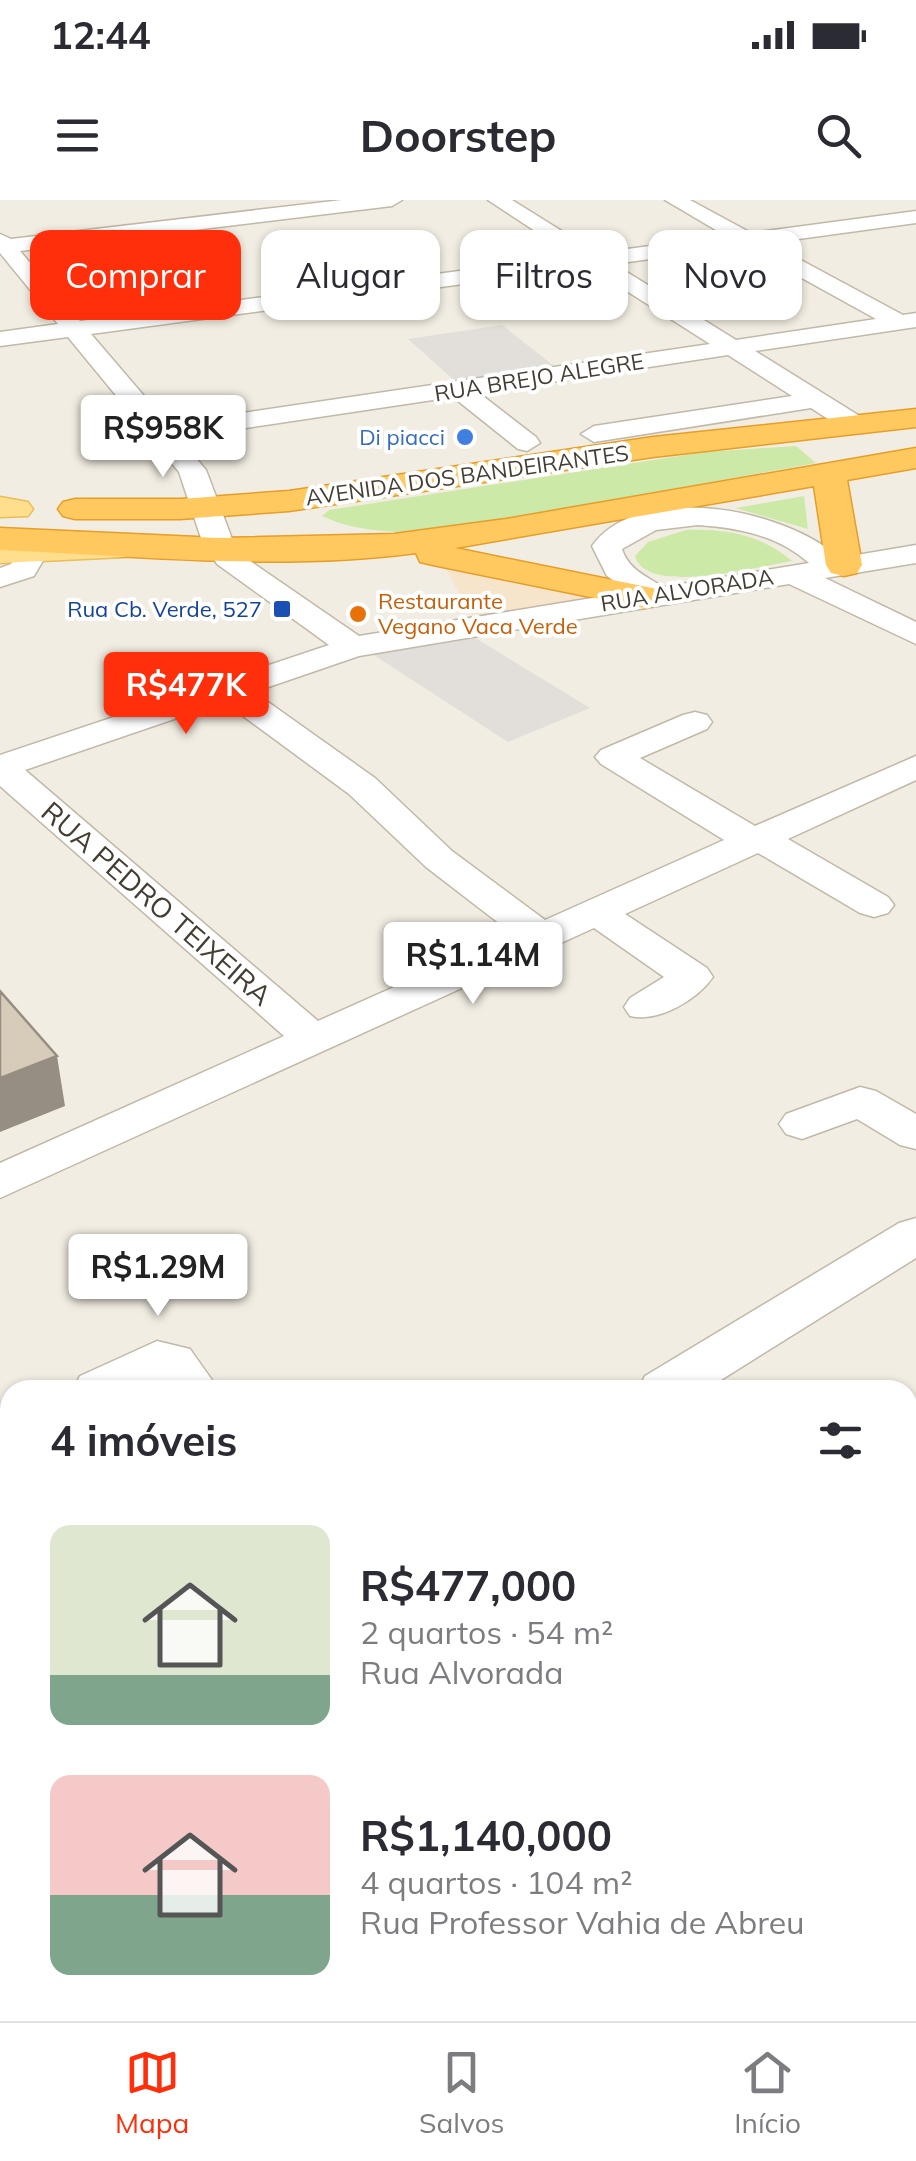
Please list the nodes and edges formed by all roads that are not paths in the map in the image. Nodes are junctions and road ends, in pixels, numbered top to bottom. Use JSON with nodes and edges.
{"nodes":[{"id":1,"x":392,"y":200,"type":"edge"},
{"id":2,"x":498,"y":200,"type":"edge"},
{"id":3,"x":676,"y":200,"type":"edge"},
{"id":4,"x":266,"y":207,"type":"edge"},
{"id":5,"x":850,"y":207,"type":"dead end"},
{"id":6,"x":916,"y":217,"type":"edge"},
{"id":7,"x":880,"y":222,"type":"junction"},
{"id":8,"x":546,"y":230,"type":"edge"},
{"id":9,"x":730,"y":230,"type":"edge"},
{"id":10,"x":802,"y":233,"type":"edge"},
{"id":11,"x":916,"y":240,"type":"edge"},
{"id":12,"x":2,"y":244,"type":"edge"},
{"id":13,"x":802,"y":268,"type":"edge"},
{"id":14,"x":628,"y":282,"type":"edge"},
{"id":15,"x":261,"y":304,"type":"edge"},
{"id":16,"x":907,"y":321,"type":"edge"},
{"id":17,"x":74,"y":329,"type":"junction"},
{"id":18,"x":0,"y":339,"type":"edge"},
{"id":19,"x":731,"y":348,"type":"junction"},
{"id":20,"x":459,"y":389,"type":"junction"},
{"id":21,"x":812,"y":415,"type":"junction"},
{"id":22,"x":916,"y":418,"type":"edge"},
{"id":23,"x":162,"y":434,"type":"junction"},
{"id":24,"x":527,"y":444,"type":"junction"},
{"id":25,"x":916,"y":458,"type":"edge"},
{"id":26,"x":829,"y":472,"type":"junction"},
{"id":27,"x":288,"y":501,"type":"junction"},
{"id":28,"x":206,"y":508,"type":"junction"},
{"id":29,"x":8,"y":528,"type":"edge"},
{"id":30,"x":394,"y":545,"type":"junction"},
{"id":31,"x":151,"y":548,"type":"joint"},
{"id":32,"x":219,"y":549,"type":"junction"},
{"id":33,"x":916,"y":554,"type":"edge"},
{"id":34,"x":837,"y":566,"type":"junction"},
{"id":35,"x":790,"y":573,"type":"junction"},
{"id":36,"x":0,"y":578,"type":"edge"},
{"id":37,"x":650,"y":596,"type":"junction"},
{"id":38,"x":916,"y":634,"type":"edge"},
{"id":39,"x":352,"y":647,"type":"junction"},
{"id":40,"x":228,"y":690,"type":"junction"},
{"id":41,"x":695,"y":722,"type":"dead end"},
{"id":42,"x":0,"y":767,"type":"edge"},
{"id":43,"x":916,"y":767,"type":"edge"},
{"id":44,"x":756,"y":840,"type":"junction"},
{"id":45,"x":596,"y":912,"type":"junction"},
{"id":46,"x":837,"y":924,"type":"dead end"},
{"id":47,"x":542,"y":936,"type":"junction"},
{"id":48,"x":644,"y":1007,"type":"dead end"},
{"id":49,"x":314,"y":1040,"type":"junction"},
{"id":50,"x":802,"y":1124,"type":"dead end"},
{"id":51,"x":916,"y":1134,"type":"edge"},
{"id":52,"x":0,"y":1182,"type":"edge"},
{"id":53,"x":907,"y":1252,"type":"edge"},
{"id":54,"x":117,"y":1380,"type":"edge"},
{"id":55,"x":185,"y":1380,"type":"edge"},
{"id":56,"x":682,"y":1380,"type":"edge"}],
"edges":[{"from":1,"to":4,"type":"street"},
{"from":2,"to":8,"type":"street"},
{"from":3,"to":9,"type":"street"},
{"from":4,"to":12,"type":"street"},
{"from":5,"to":7,"type":"street"},
{"from":6,"to":7,"type":"street"},
{"from":7,"to":10,"type":"street"},
{"from":7,"to":11,"type":"street"},
{"from":12,"to":17,"type":"street"},
{"from":13,"to":16,"type":"street"},
{"from":14,"to":19,"type":"street"},
{"from":15,"to":17,"type":"street"},
{"from":16,"to":19,"type":"street","name":"RUA BREJO ALEGRE"},
{"from":17,"to":18,"type":"street"},
{"from":17,"to":23,"type":"street"},
{"from":19,"to":20,"type":"street","name":"RUA BREJO ALEGRE"},
{"from":19,"to":21,"type":"street"},
{"from":20,"to":23,"type":"street","name":"RUA BREJO ALEGRE"},
{"from":20,"to":24,"type":"street"},
{"from":21,"to":22,"type":"highway","name":"AVENIDA DOS BANDEIRANTES"},
{"from":21,"to":24,"type":"highway"},
{"from":21,"to":27,"type":"highway","name":"AVENIDA DOS BANDEIRANTES"},
{"from":23,"to":28,"type":"street"},
{"from":24,"to":27,"type":"highway"},
{"from":25,"to":26,"type":"highway","name":"AVENIDA DOS BANDEIRANTES"},
{"from":26,"to":30,"type":"highway","name":"AVENIDA DOS BANDEIRANTES"},
{"from":26,"to":34,"type":"highway"},
{"from":27,"to":28,"type":"highway","name":"AVENIDA DOS BANDEIRANTES"},
{"from":27,"to":30,"type":"highway"},
{"from":28,"to":29,"type":"highway","name":"AVENIDA DOS BANDEIRANTES"},
{"from":28,"to":32,"type":"street"},
{"from":29,"to":31,"type":"main road","name":"AVENIDA DOS BANDEIRANTES"},
{"from":29,"to":36,"type":"street"},
{"from":30,"to":32,"type":"highway","name":"AVENIDA DOS BANDEIRANTES"},
{"from":30,"to":37,"type":"highway"},
{"from":31,"to":32,"type":"highway","name":"AVENIDA DOS BANDEIRANTES"},
{"from":32,"to":39,"type":"street"},
{"from":33,"to":34,"type":"street","name":"RUA ALVORADA"},
{"from":34,"to":35,"type":"street","name":"RUA ALVORADA"},
{"from":34,"to":37,"type":"street"},
{"from":35,"to":37,"type":"street","name":"RUA ALVORADA"},
{"from":35,"to":38,"type":"street"},
{"from":37,"to":39,"type":"street","name":"RUA ALVORADA"},
{"from":39,"to":40,"type":"street","name":"RUA ALVORADA"},
{"from":40,"to":42,"type":"street","name":"RUA ALVORADA"},
{"from":40,"to":47,"type":"street"},
{"from":41,"to":44,"type":"street"},
{"from":42,"to":49,"type":"street","name":"RUA PEDRO TEIXEIRA"},
{"from":43,"to":44,"type":"street"},
{"from":44,"to":45,"type":"street"},
{"from":44,"to":46,"type":"street"},
{"from":45,"to":47,"type":"street"},
{"from":45,"to":48,"type":"street"},
{"from":47,"to":49,"type":"street"},
{"from":49,"to":52,"type":"street"},
{"from":50,"to":51,"type":"street"},
{"from":53,"to":56,"type":"street"},
{"from":54,"to":55,"type":"street"}]}
